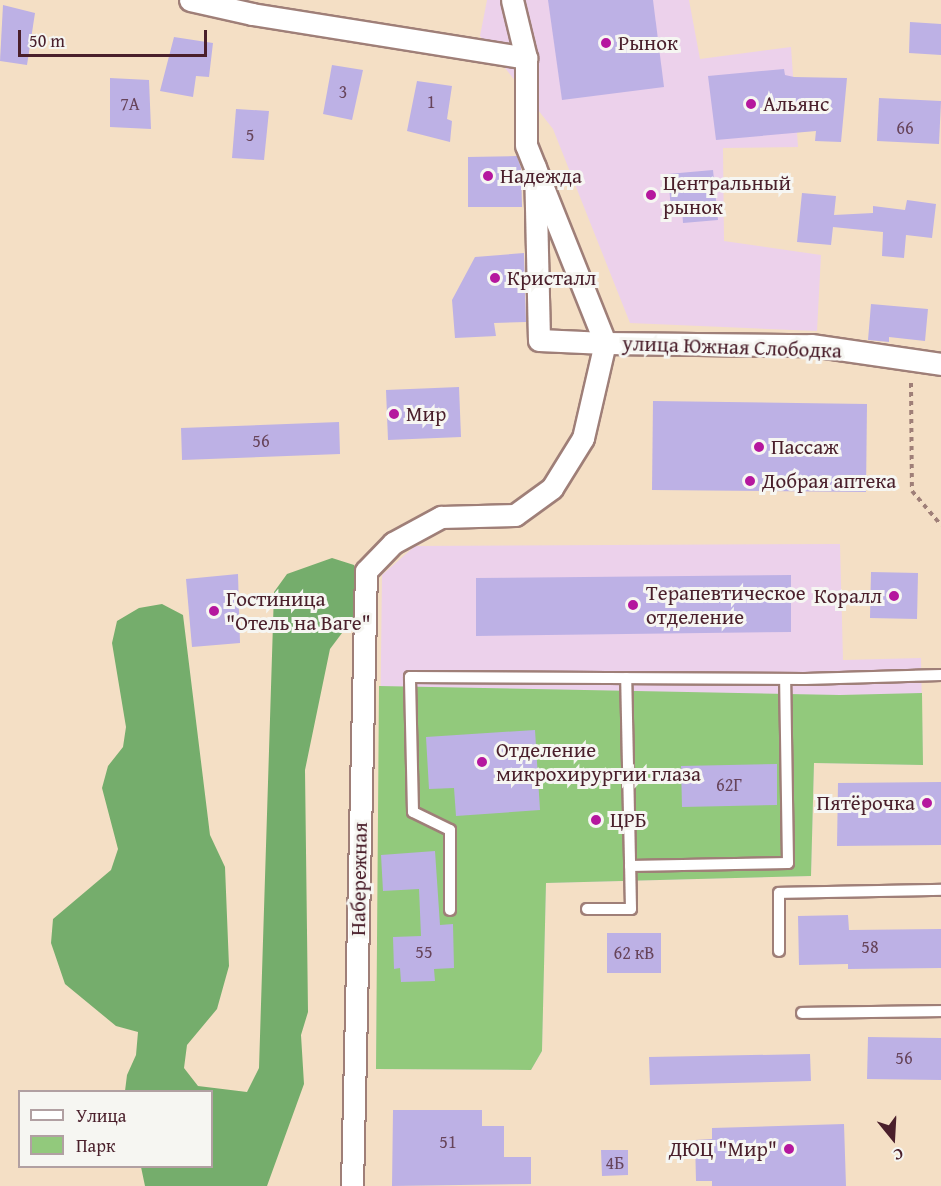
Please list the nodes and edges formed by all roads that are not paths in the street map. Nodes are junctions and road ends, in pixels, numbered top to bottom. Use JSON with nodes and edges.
{"nodes":[{"id":1,"x":190,"y":0,"type":"edge"},
{"id":2,"x":512,"y":0,"type":"edge"},
{"id":3,"x":526,"y":58,"type":"junction"},
{"id":4,"x":535,"y":167,"type":"junction"},
{"id":5,"x":605,"y":343,"type":"junction"},
{"id":6,"x":941,"y":364,"type":"edge"},
{"id":7,"x":941,"y":675,"type":"edge"},
{"id":8,"x":626,"y":678,"type":"junction"},
{"id":9,"x":785,"y":679,"type":"junction"},
{"id":10,"x":630,"y":866,"type":"junction"},
{"id":11,"x":941,"y":890,"type":"edge"},
{"id":12,"x":587,"y":909,"type":"dead end"},
{"id":13,"x":450,"y":910,"type":"dead end"},
{"id":14,"x":779,"y":951,"type":"dead end"},
{"id":15,"x":941,"y":1011,"type":"edge"},
{"id":16,"x":802,"y":1013,"type":"dead end"},
{"id":17,"x":352,"y":1186,"type":"edge"}],
"edges":[{"from":1,"to":3,"type":"street"},
{"from":2,"to":3,"type":"street","name":"улица Южная Слободка"},
{"from":3,"to":4,"type":"street","name":"улица Южная Слободка"},
{"from":4,"to":5,"type":"street","name":"улица Южная Слободка"},
{"from":4,"to":5,"type":"street"},
{"from":5,"to":6,"type":"street","name":"улица Южная Слободка"},
{"from":5,"to":17,"type":"street","name":"Набережная"},
{"from":7,"to":9,"type":"lane"},
{"from":8,"to":9,"type":"lane"},
{"from":8,"to":10,"type":"lane"},
{"from":8,"to":13,"type":"lane"},
{"from":9,"to":10,"type":"lane"},
{"from":10,"to":12,"type":"lane"},
{"from":11,"to":14,"type":"lane"},
{"from":15,"to":16,"type":"lane"}]}
